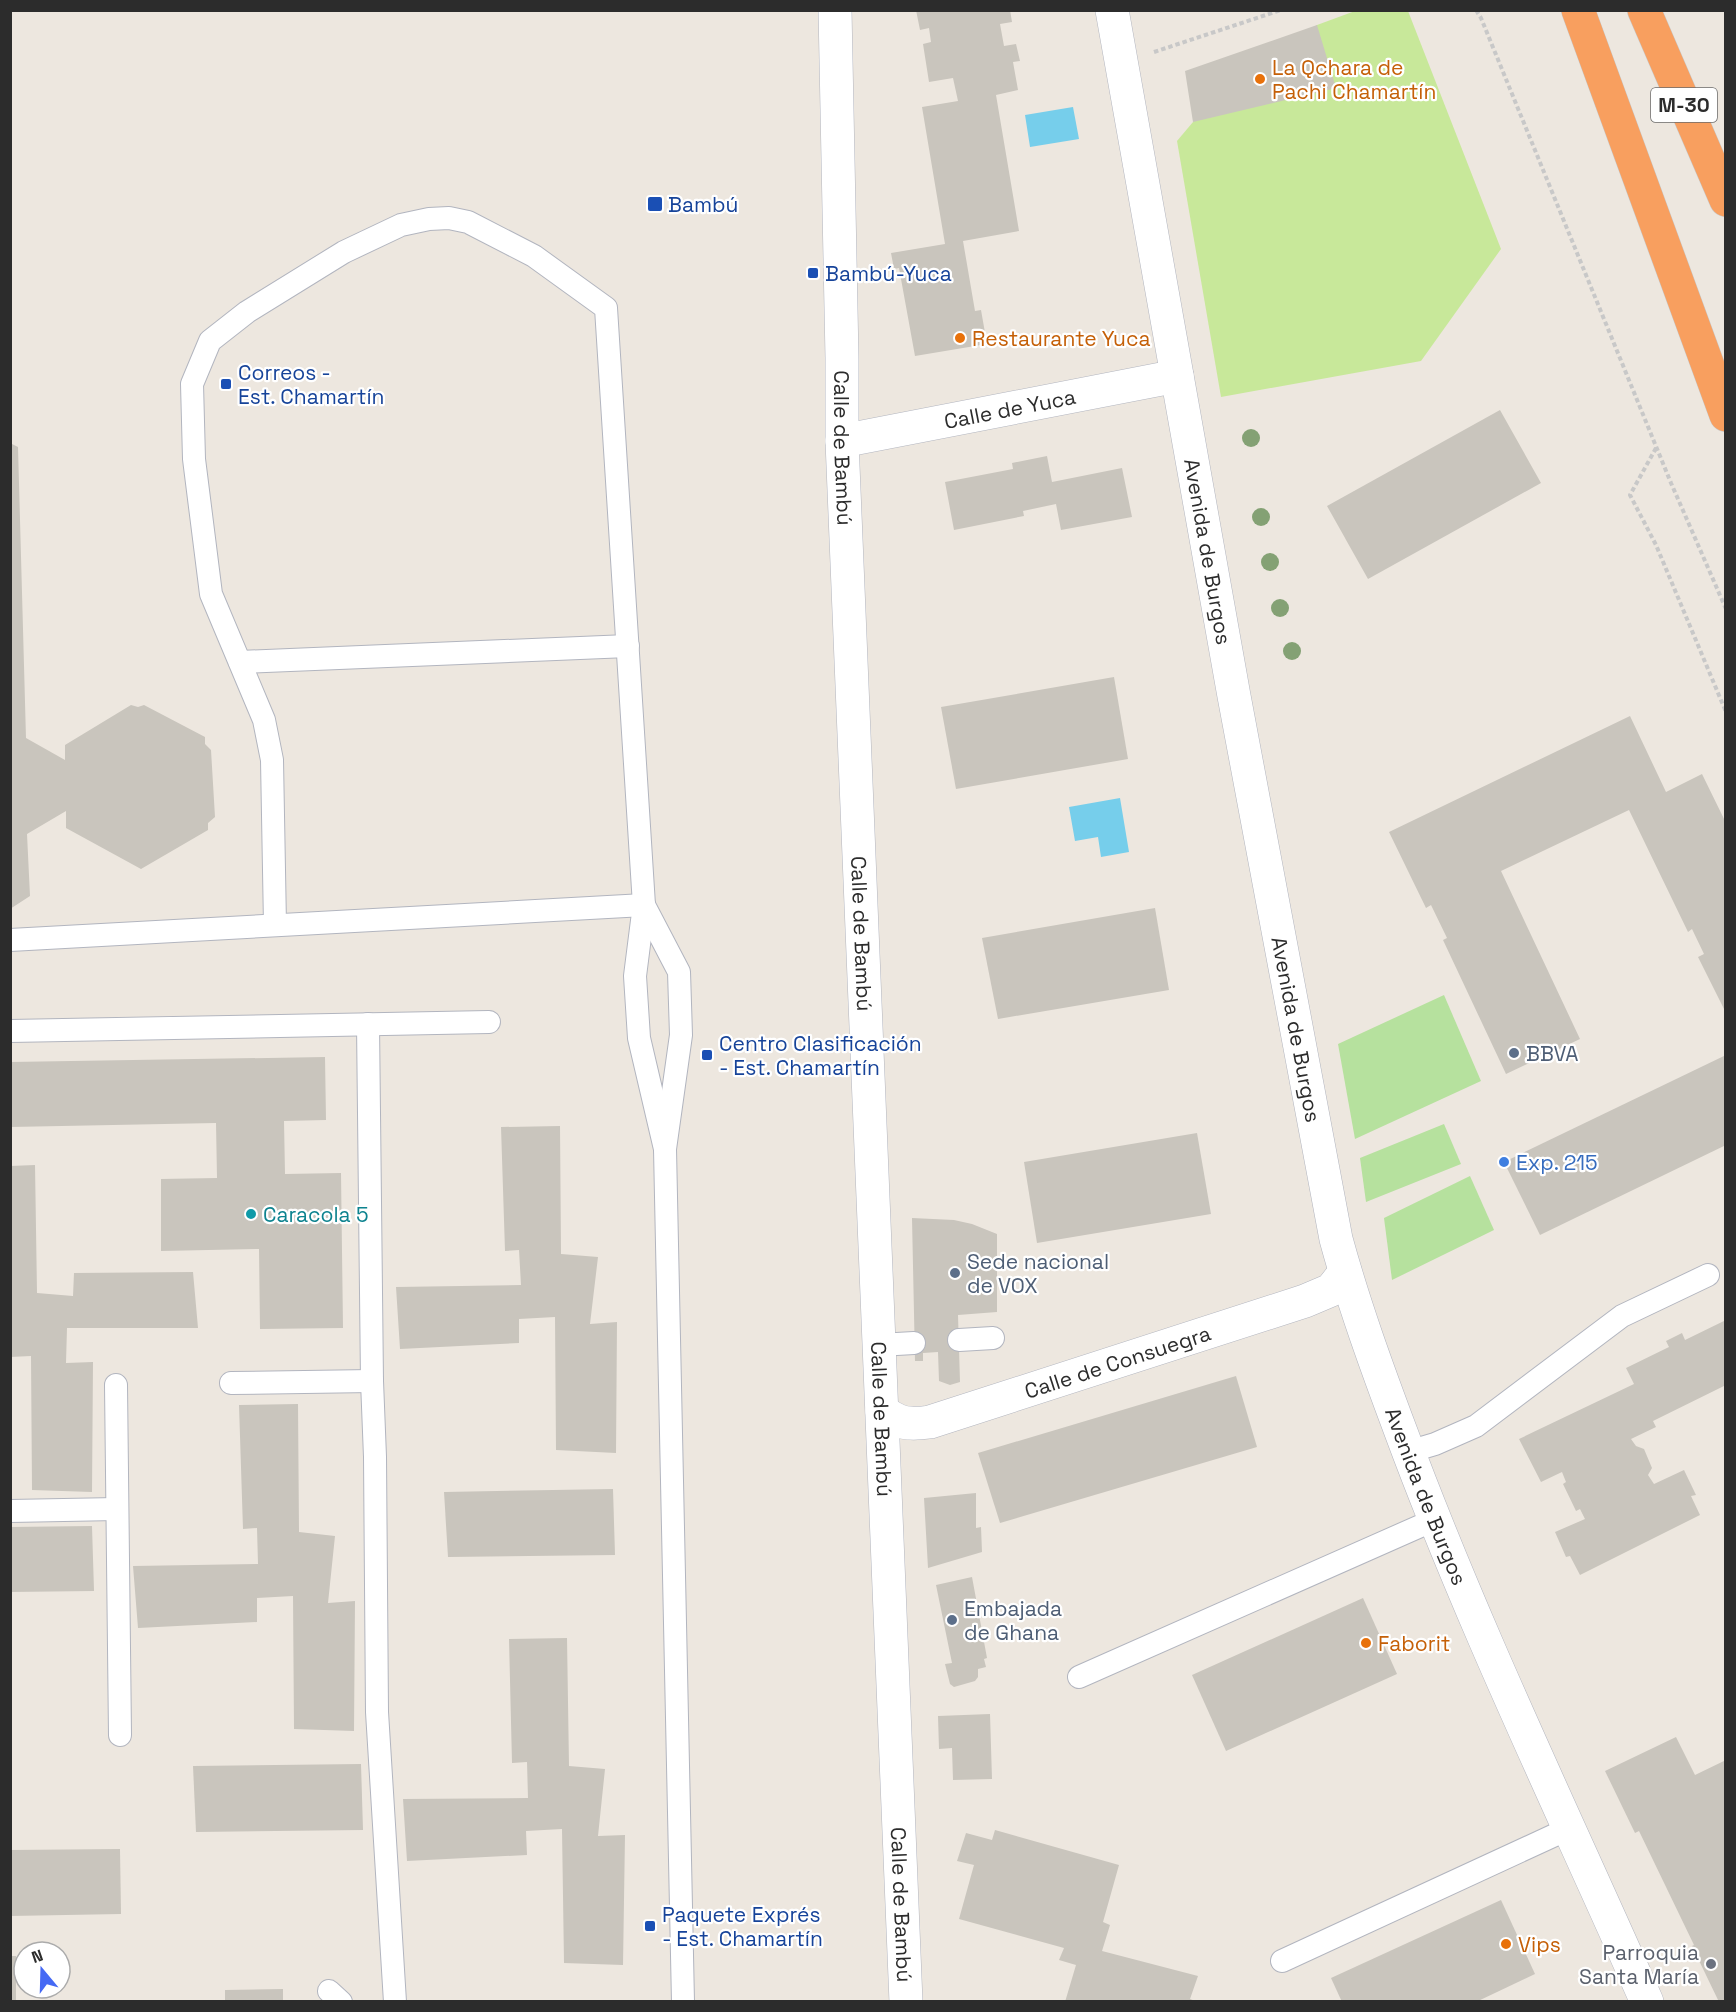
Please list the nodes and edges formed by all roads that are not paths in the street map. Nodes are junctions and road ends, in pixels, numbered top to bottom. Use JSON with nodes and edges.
{"nodes":[{"id":1,"x":834,"y":10,"type":"edge"},
{"id":2,"x":1112,"y":10,"type":"edge"},
{"id":3,"x":1578,"y":10,"type":"edge"},
{"id":4,"x":1644,"y":10,"type":"edge"},
{"id":5,"x":1725,"y":200,"type":"edge"},
{"id":6,"x":1177,"y":375,"type":"junction"},
{"id":7,"x":1725,"y":415,"type":"edge"},
{"id":8,"x":842,"y":441,"type":"junction"},
{"id":9,"x":628,"y":646,"type":"junction"},
{"id":10,"x":240,"y":662,"type":"junction"},
{"id":11,"x":644,"y":904,"type":"junction"},
{"id":12,"x":275,"y":925,"type":"junction"},
{"id":13,"x":10,"y":940,"type":"edge"},
{"id":14,"x":489,"y":1022,"type":"dead end"},
{"id":15,"x":368,"y":1024,"type":"junction"},
{"id":16,"x":10,"y":1031,"type":"edge"},
{"id":17,"x":665,"y":1149,"type":"junction"},
{"id":18,"x":1345,"y":1272,"type":"junction"},
{"id":19,"x":1708,"y":1275,"type":"dead end"},
{"id":20,"x":993,"y":1338,"type":"dead end"},
{"id":21,"x":959,"y":1340,"type":"dead end"},
{"id":22,"x":914,"y":1343,"type":"dead end"},
{"id":23,"x":879,"y":1345,"type":"junction"},
{"id":24,"x":372,"y":1381,"type":"junction"},
{"id":25,"x":231,"y":1383,"type":"dead end"},
{"id":26,"x":116,"y":1385,"type":"dead end"},
{"id":27,"x":882,"y":1411,"type":"junction"},
{"id":28,"x":1408,"y":1452,"type":"junction"},
{"id":29,"x":117,"y":1509,"type":"junction"},
{"id":30,"x":10,"y":1511,"type":"edge"},
{"id":31,"x":1434,"y":1520,"type":"junction"},
{"id":32,"x":1078,"y":1677,"type":"dead end"},
{"id":33,"x":120,"y":1735,"type":"dead end"},
{"id":34,"x":1570,"y":1828,"type":"junction"},
{"id":35,"x":1282,"y":1962,"type":"dead end"},
{"id":36,"x":395,"y":2001,"type":"edge"},
{"id":37,"x":683,"y":2001,"type":"edge"},
{"id":38,"x":906,"y":2001,"type":"edge"},
{"id":39,"x":1647,"y":2001,"type":"edge"}],
"edges":[{"from":1,"to":8,"type":"street","name":"Calle de Bambú"},
{"from":2,"to":6,"type":"street","name":"Avenida de Burgos"},
{"from":3,"to":7,"type":"highway"},
{"from":4,"to":5,"type":"highway","number":"M-30"},
{"from":6,"to":8,"type":"street","name":"Calle de Yuca"},
{"from":6,"to":18,"type":"street","name":"Avenida de Burgos"},
{"from":8,"to":23,"type":"street","name":"Calle de Bambú"},
{"from":9,"to":10,"type":"lane"},
{"from":9,"to":10,"type":"lane"},
{"from":9,"to":11,"type":"lane"},
{"from":10,"to":12,"type":"lane"},
{"from":11,"to":12,"type":"lane"},
{"from":11,"to":17,"type":"lane"},
{"from":11,"to":17,"type":"lane"},
{"from":12,"to":13,"type":"lane"},
{"from":14,"to":15,"type":"lane"},
{"from":15,"to":16,"type":"lane"},
{"from":15,"to":24,"type":"lane"},
{"from":17,"to":37,"type":"lane"},
{"from":18,"to":27,"type":"street","name":"Calle de Consuegra"},
{"from":18,"to":28,"type":"street","name":"Avenida de Burgos"},
{"from":19,"to":28,"type":"lane"},
{"from":20,"to":21,"type":"lane"},
{"from":22,"to":23,"type":"lane"},
{"from":23,"to":27,"type":"street","name":"Calle de Bambú"},
{"from":24,"to":25,"type":"lane"},
{"from":24,"to":36,"type":"lane"},
{"from":26,"to":29,"type":"lane"},
{"from":27,"to":38,"type":"street","name":"Calle de Bambú"},
{"from":28,"to":31,"type":"street","name":"Avenida de Burgos"},
{"from":29,"to":30,"type":"lane"},
{"from":29,"to":33,"type":"lane"},
{"from":31,"to":32,"type":"lane"},
{"from":31,"to":34,"type":"street","name":"Avenida de Burgos"},
{"from":34,"to":35,"type":"lane"},
{"from":34,"to":39,"type":"street","name":"Avenida de Burgos"}]}
